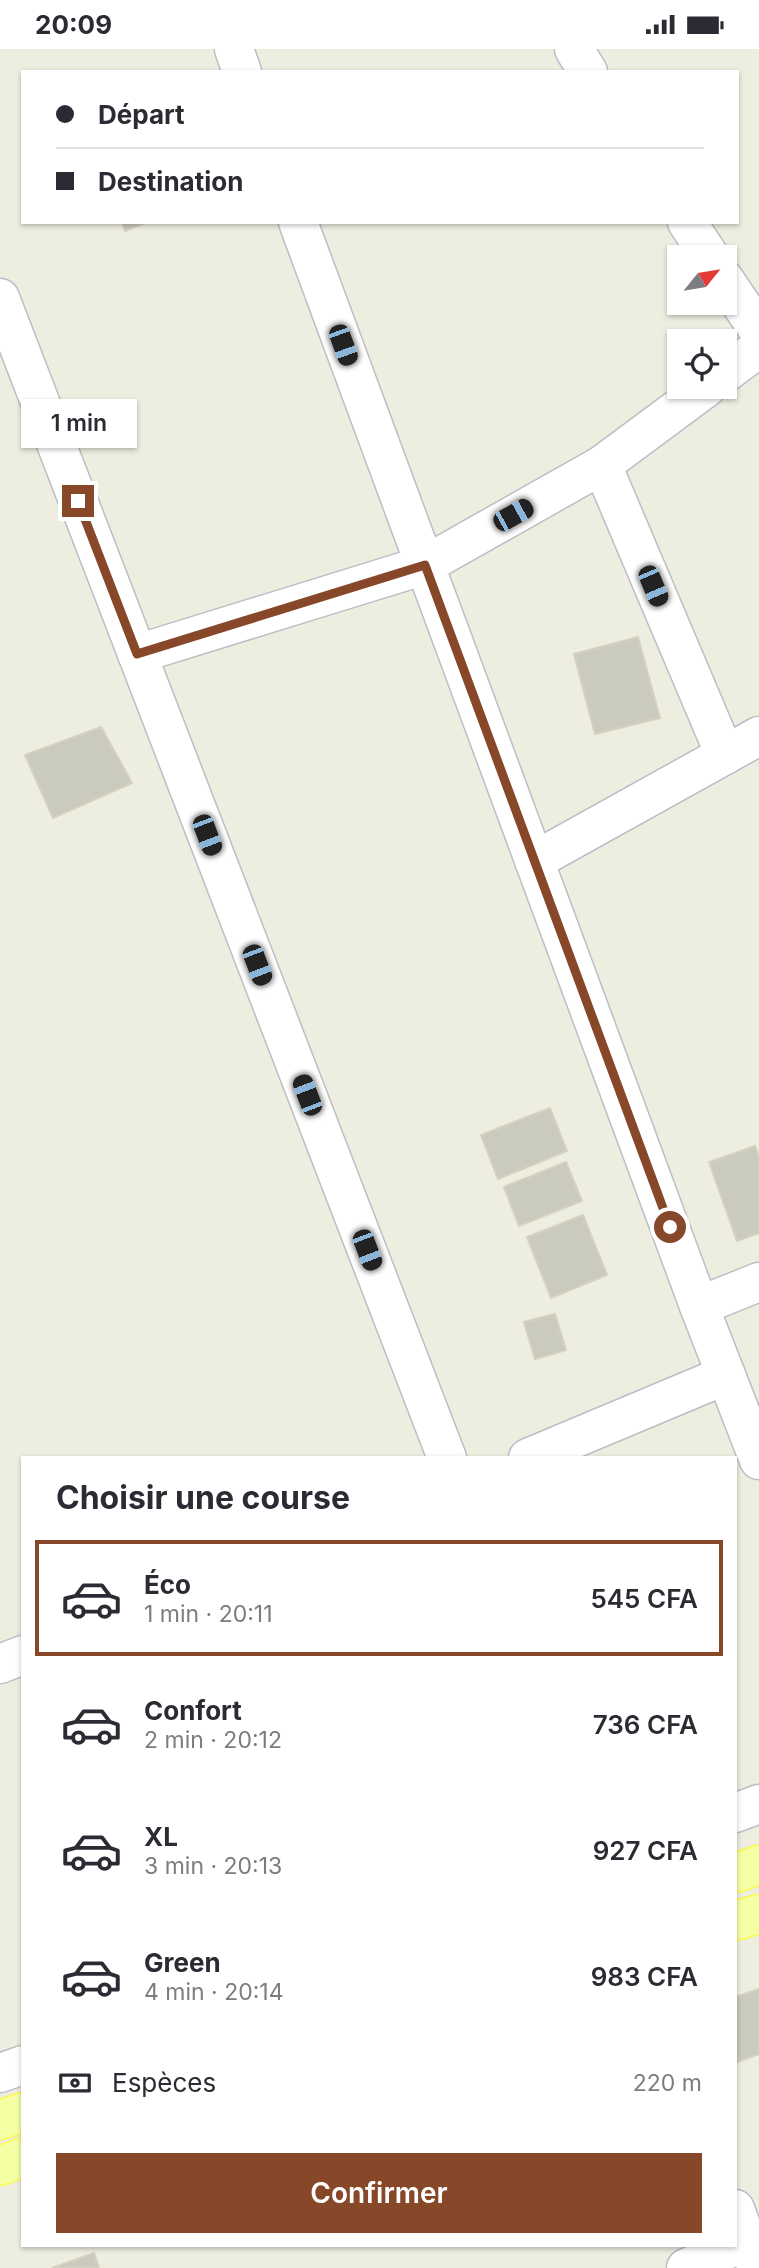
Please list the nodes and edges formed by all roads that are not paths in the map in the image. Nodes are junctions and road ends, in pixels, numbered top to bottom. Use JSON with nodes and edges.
{"nodes":[{"id":1,"x":234,"y":49,"type":"edge"},
{"id":2,"x":574,"y":49,"type":"edge"},
{"id":3,"x":241,"y":70,"type":"edge"},
{"id":4,"x":588,"y":70,"type":"edge"},
{"id":5,"x":299,"y":224,"type":"edge"},
{"id":6,"x":688,"y":224,"type":"edge"},
{"id":7,"x":702,"y":245,"type":"edge"},
{"id":8,"x":0,"y":298,"type":"edge"},
{"id":9,"x":737,"y":298,"type":"edge"},
{"id":10,"x":759,"y":331,"type":"edge"},
{"id":11,"x":759,"y":348,"type":"edge"},
{"id":12,"x":737,"y":364,"type":"edge"},
{"id":13,"x":691,"y":399,"type":"edge"},
{"id":14,"x":602,"y":465,"type":"junction"},
{"id":15,"x":425,"y":565,"type":"junction"},
{"id":16,"x":137,"y":654,"type":"junction"},
{"id":17,"x":759,"y":736,"type":"edge"},
{"id":18,"x":725,"y":755,"type":"junction"},
{"id":19,"x":534,"y":861,"type":"junction"},
{"id":20,"x":759,"y":1282,"type":"edge"},
{"id":21,"x":699,"y":1306,"type":"junction"},
{"id":22,"x":726,"y":1375,"type":"junction"},
{"id":23,"x":446,"y":1456,"type":"edge"},
{"id":24,"x":533,"y":1456,"type":"edge"},
{"id":25,"x":759,"y":1460,"type":"edge"},
{"id":26,"x":21,"y":1656,"type":"edge"},
{"id":27,"x":0,"y":1664,"type":"edge"},
{"id":28,"x":759,"y":1804,"type":"edge"},
{"id":29,"x":737,"y":1812,"type":"edge"},
{"id":30,"x":759,"y":1865,"type":"edge"},
{"id":31,"x":737,"y":1872,"type":"edge"},
{"id":32,"x":759,"y":1914,"type":"edge"},
{"id":33,"x":737,"y":1920,"type":"edge"},
{"id":34,"x":21,"y":2066,"type":"edge"},
{"id":35,"x":0,"y":2073,"type":"edge"},
{"id":36,"x":21,"y":2113,"type":"edge"},
{"id":37,"x":0,"y":2120,"type":"edge"},
{"id":38,"x":21,"y":2158,"type":"edge"},
{"id":39,"x":0,"y":2166,"type":"edge"},
{"id":40,"x":732,"y":2247,"type":"edge"},
{"id":41,"x":686,"y":2268,"type":"edge"}],
"edges":[{"from":1,"to":3,"type":"street"},
{"from":2,"to":4,"type":"street"},
{"from":5,"to":15,"type":"street"},
{"from":6,"to":7,"type":"street"},
{"from":8,"to":16,"type":"street"},
{"from":9,"to":10,"type":"street"},
{"from":11,"to":12,"type":"street"},
{"from":13,"to":14,"type":"street"},
{"from":14,"to":15,"type":"street"},
{"from":14,"to":18,"type":"street"},
{"from":15,"to":16,"type":"street"},
{"from":15,"to":19,"type":"street"},
{"from":16,"to":23,"type":"street"},
{"from":17,"to":18,"type":"street"},
{"from":18,"to":19,"type":"street"},
{"from":19,"to":21,"type":"street"},
{"from":20,"to":21,"type":"street"},
{"from":21,"to":22,"type":"street"},
{"from":22,"to":24,"type":"street"},
{"from":22,"to":25,"type":"street"},
{"from":26,"to":27,"type":"street"},
{"from":28,"to":29,"type":"street"},
{"from":30,"to":31,"type":"main road"},
{"from":32,"to":33,"type":"main road"},
{"from":34,"to":35,"type":"street"},
{"from":36,"to":37,"type":"main road"},
{"from":38,"to":39,"type":"main road"},
{"from":40,"to":41,"type":"street"}]}
